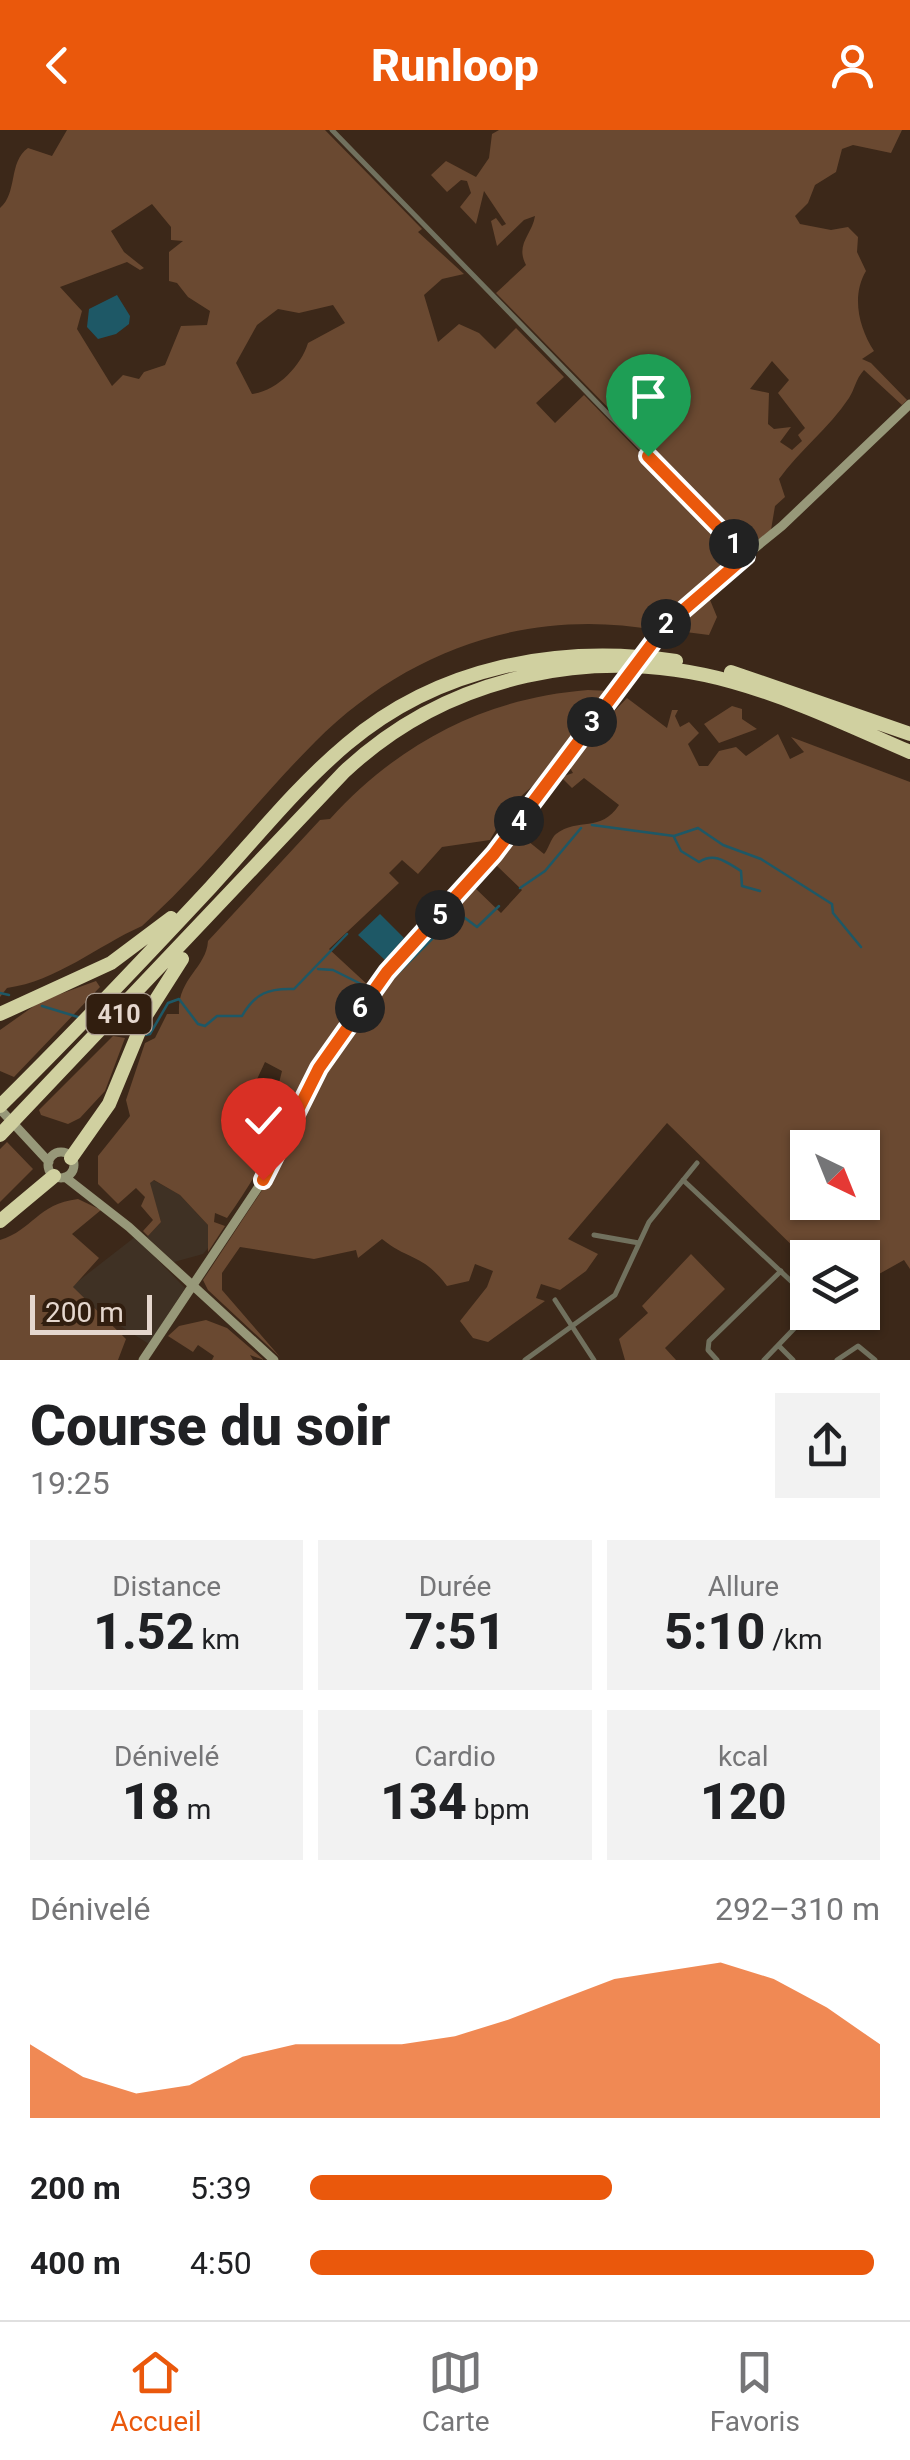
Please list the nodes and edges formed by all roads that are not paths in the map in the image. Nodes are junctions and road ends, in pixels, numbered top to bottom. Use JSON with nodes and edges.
{"nodes":[{"id":1,"x":332,"y":130,"type":"edge"},
{"id":2,"x":910,"y":404,"type":"edge"},
{"id":3,"x":746,"y":556,"type":"junction"},
{"id":4,"x":636,"y":662,"type":"junction"},
{"id":5,"x":910,"y":734,"type":"edge"},
{"id":6,"x":910,"y":752,"type":"edge"},
{"id":7,"x":231,"y":865,"type":"junction"},
{"id":8,"x":236,"y":890,"type":"junction"},
{"id":9,"x":0,"y":1014,"type":"edge"},
{"id":10,"x":0,"y":1108,"type":"edge"},
{"id":11,"x":0,"y":1135,"type":"edge"},
{"id":12,"x":30,"y":1137,"type":"junction"},
{"id":13,"x":67,"y":1160,"type":"junction"},
{"id":14,"x":697,"y":1164,"type":"dead end"},
{"id":15,"x":56,"y":1172,"type":"junction"},
{"id":16,"x":683,"y":1180,"type":"junction"},
{"id":17,"x":0,"y":1221,"type":"edge"},
{"id":18,"x":128,"y":1227,"type":"junction"},
{"id":19,"x":594,"y":1235,"type":"dead end"},
{"id":20,"x":639,"y":1243,"type":"junction"},
{"id":21,"x":782,"y":1271,"type":"junction"},
{"id":22,"x":790,"y":1279,"type":"edge"},
{"id":23,"x":192,"y":1286,"type":"junction"},
{"id":24,"x":555,"y":1300,"type":"dead end"},
{"id":25,"x":575,"y":1325,"type":"junction"},
{"id":26,"x":794,"y":1330,"type":"edge"},
{"id":27,"x":779,"y":1346,"type":"junction"},
{"id":28,"x":143,"y":1360,"type":"edge"},
{"id":29,"x":274,"y":1360,"type":"edge"},
{"id":30,"x":525,"y":1360,"type":"edge"},
{"id":31,"x":594,"y":1360,"type":"edge"},
{"id":32,"x":717,"y":1360,"type":"edge"},
{"id":33,"x":764,"y":1360,"type":"edge"},
{"id":34,"x":793,"y":1360,"type":"edge"},
{"id":35,"x":837,"y":1360,"type":"edge"},
{"id":36,"x":875,"y":1360,"type":"edge"}],
"edges":[{"from":1,"to":3,"type":"street"},
{"from":2,"to":3,"type":"street"},
{"from":3,"to":23,"type":"street"},
{"from":4,"to":5,"type":"highway","number":"410"},
{"from":4,"to":6,"type":"highway","number":"410"},
{"from":4,"to":7,"type":"highway","number":"410"},
{"from":4,"to":8,"type":"highway","number":"410"},
{"from":7,"to":9,"type":"highway"},
{"from":7,"to":10,"type":"highway","number":"410"},
{"from":8,"to":11,"type":"highway","number":"410"},
{"from":8,"to":13,"type":"highway"},
{"from":10,"to":12,"type":"street"},
{"from":12,"to":13,"type":"street"},
{"from":12,"to":15,"type":"street"},
{"from":13,"to":15,"type":"street"},
{"from":13,"to":15,"type":"street"},
{"from":13,"to":18,"type":"street"},
{"from":14,"to":16,"type":"street"},
{"from":15,"to":17,"type":"highway"},
{"from":15,"to":18,"type":"street"},
{"from":16,"to":20,"type":"street"},
{"from":16,"to":21,"type":"street"},
{"from":18,"to":23,"type":"street"},
{"from":19,"to":20,"type":"street"},
{"from":20,"to":25,"type":"street"},
{"from":21,"to":22,"type":"street"},
{"from":21,"to":32,"type":"street"},
{"from":23,"to":28,"type":"street"},
{"from":23,"to":29,"type":"street"},
{"from":24,"to":25,"type":"street"},
{"from":25,"to":30,"type":"street"},
{"from":25,"to":31,"type":"street"},
{"from":26,"to":27,"type":"street"},
{"from":27,"to":33,"type":"street"},
{"from":27,"to":34,"type":"street"},
{"from":35,"to":36,"type":"street"}]}
